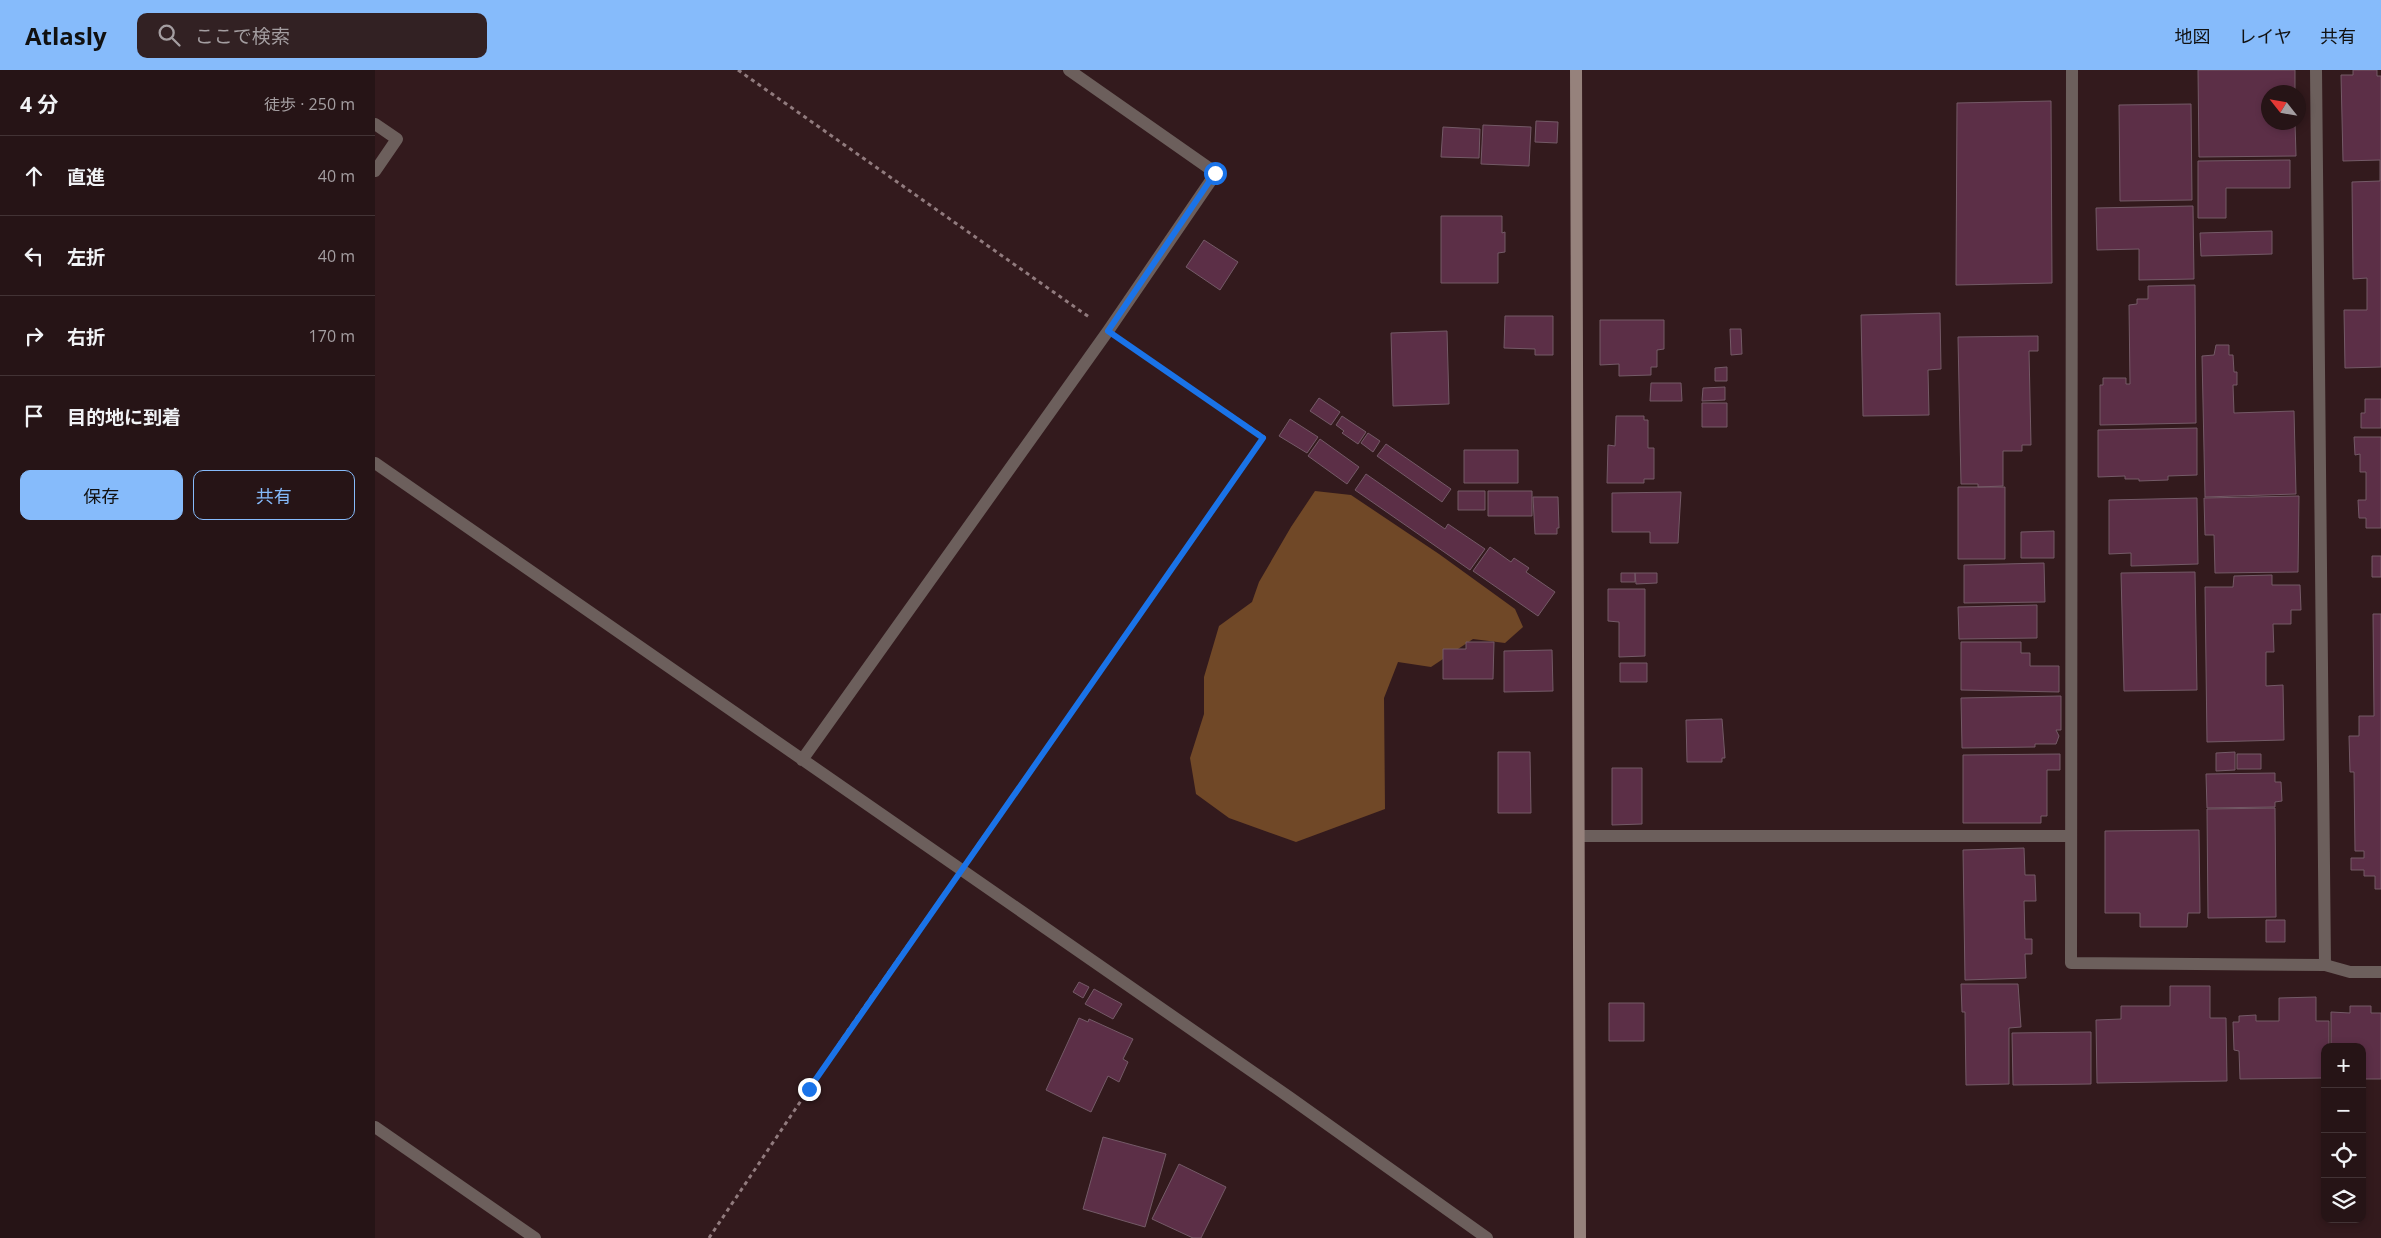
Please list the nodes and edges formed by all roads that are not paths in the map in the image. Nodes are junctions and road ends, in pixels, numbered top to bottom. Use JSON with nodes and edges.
{"nodes":[{"id":1,"x":1069,"y":70,"type":"edge"},
{"id":2,"x":1576,"y":70,"type":"edge"},
{"id":3,"x":2072,"y":70,"type":"edge"},
{"id":4,"x":2316,"y":70,"type":"edge"},
{"id":5,"x":375,"y":124,"type":"edge"},
{"id":6,"x":375,"y":171,"type":"edge"},
{"id":7,"x":375,"y":463,"type":"edge"},
{"id":8,"x":802,"y":760,"type":"junction"},
{"id":9,"x":1579,"y":836,"type":"junction"},
{"id":10,"x":2071,"y":836,"type":"junction"},
{"id":11,"x":2325,"y":965,"type":"junction"},
{"id":12,"x":2381,"y":972,"type":"edge"},
{"id":13,"x":375,"y":1127,"type":"edge"},
{"id":14,"x":535,"y":1238,"type":"edge"},
{"id":15,"x":1487,"y":1238,"type":"edge"},
{"id":16,"x":1580,"y":1238,"type":"edge"}],
"edges":[{"from":1,"to":8,"type":"street"},
{"from":2,"to":9,"type":"street"},
{"from":3,"to":10,"type":"street"},
{"from":4,"to":11,"type":"street"},
{"from":5,"to":6,"type":"street"},
{"from":7,"to":8,"type":"street"},
{"from":8,"to":15,"type":"street"},
{"from":9,"to":10,"type":"street"},
{"from":9,"to":16,"type":"street"},
{"from":10,"to":11,"type":"street"},
{"from":11,"to":12,"type":"street"},
{"from":13,"to":14,"type":"street"}]}
